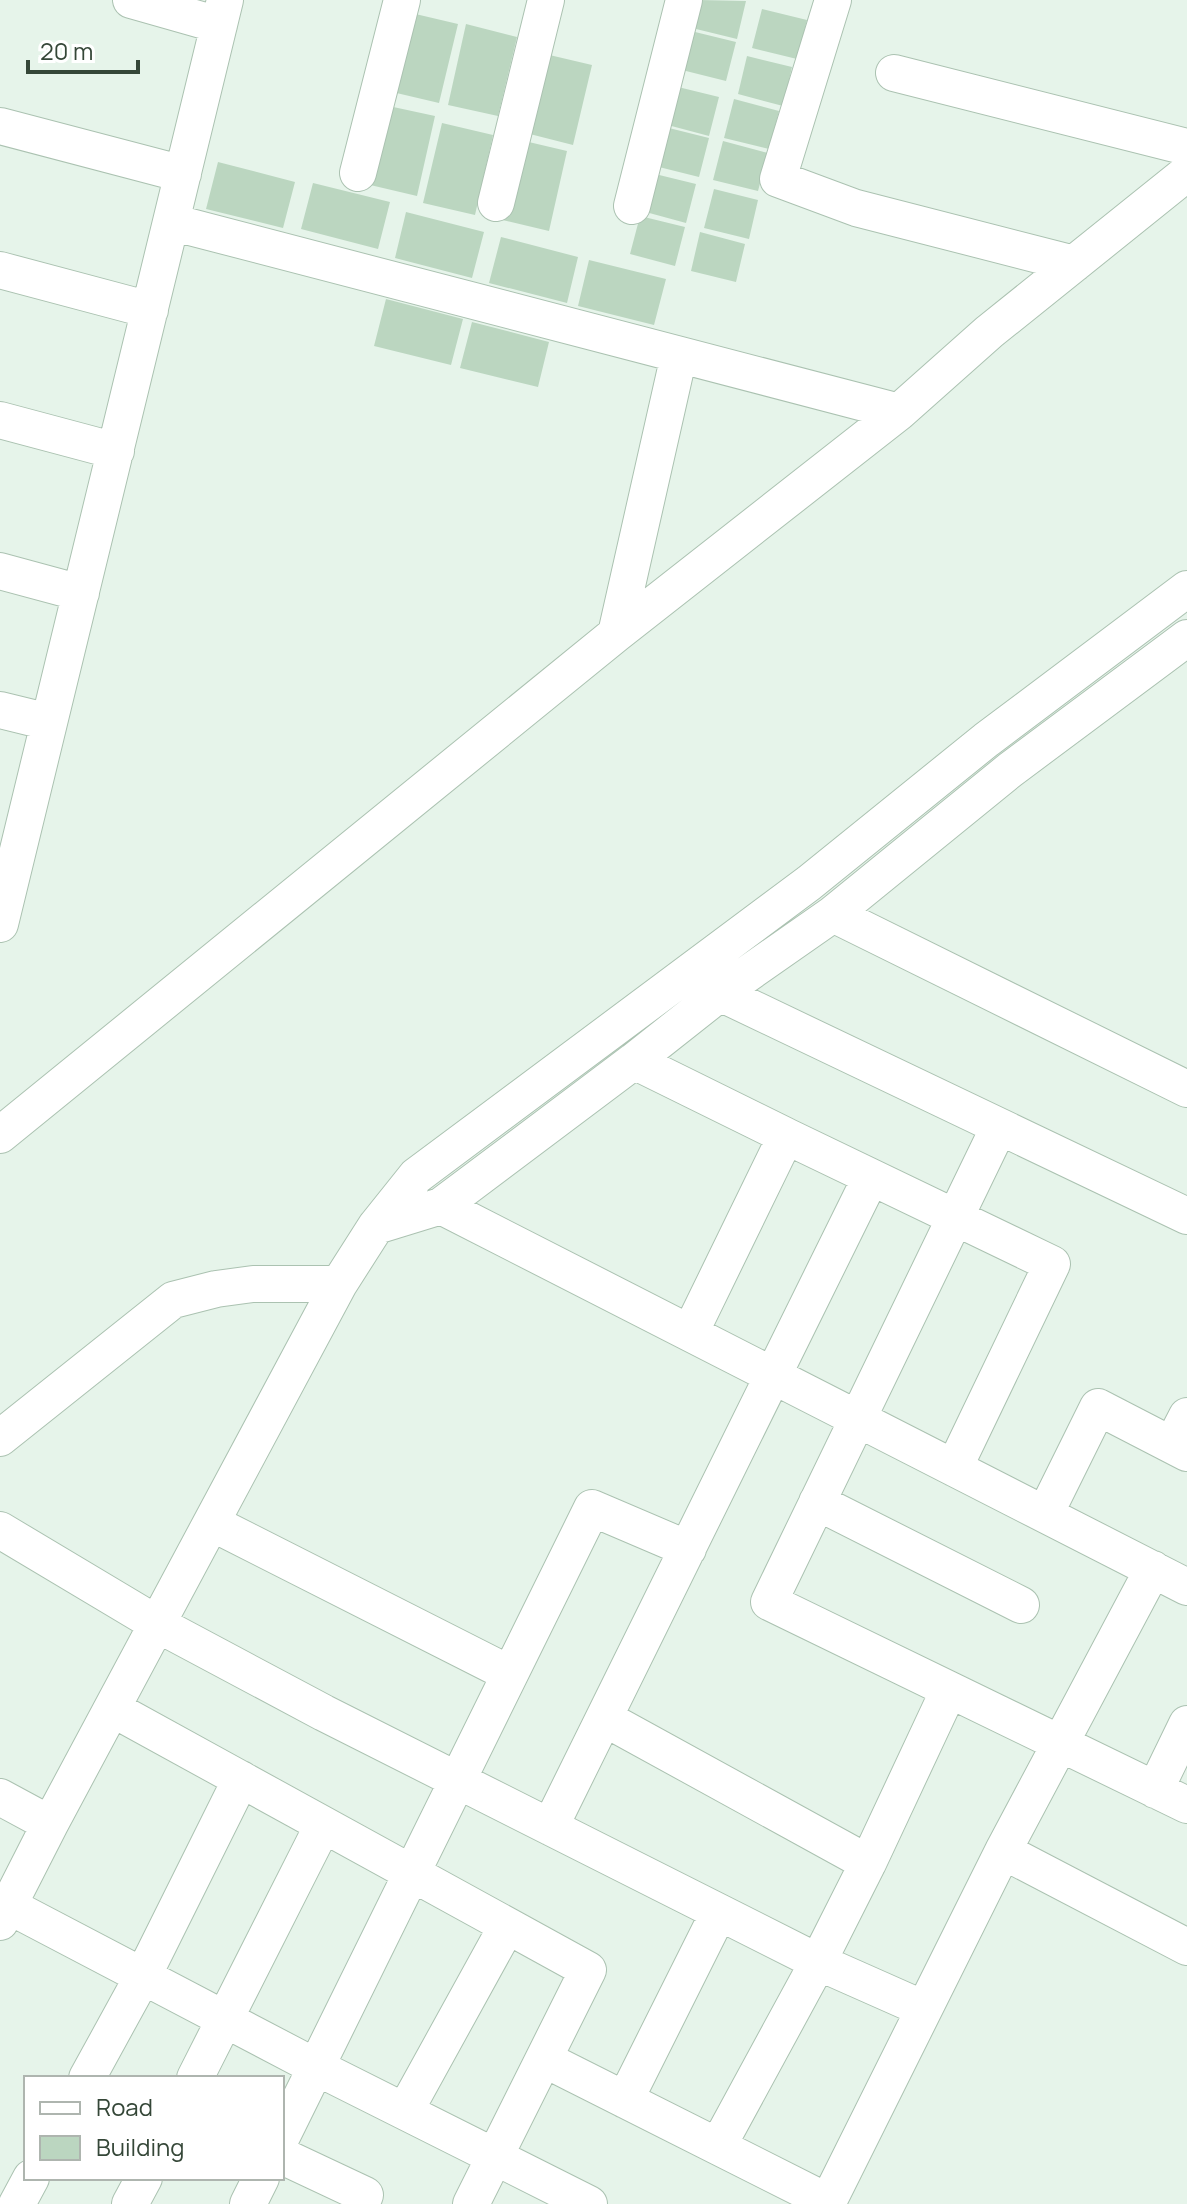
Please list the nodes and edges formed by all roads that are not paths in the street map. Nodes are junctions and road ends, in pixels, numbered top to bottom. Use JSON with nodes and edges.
{"nodes":[{"id":1,"x":131,"y":0,"type":"edge"},
{"id":2,"x":402,"y":0,"type":"edge"},
{"id":3,"x":546,"y":0,"type":"edge"},
{"id":4,"x":684,"y":0,"type":"edge"},
{"id":5,"x":833,"y":0,"type":"edge"},
{"id":6,"x":222,"y":12,"type":"edge"},
{"id":7,"x":894,"y":73,"type":"dead end"},
{"id":8,"x":0,"y":126,"type":"edge"},
{"id":9,"x":1187,"y":147,"type":"edge"},
{"id":10,"x":358,"y":173,"type":"dead end"},
{"id":11,"x":1187,"y":173,"type":"edge"},
{"id":12,"x":183,"y":174,"type":"junction"},
{"id":13,"x":496,"y":203,"type":"dead end"},
{"id":14,"x":632,"y":206,"type":"dead end"},
{"id":15,"x":171,"y":222,"type":"junction"},
{"id":16,"x":1074,"y":264,"type":"junction"},
{"id":17,"x":0,"y":270,"type":"edge"},
{"id":18,"x":150,"y":310,"type":"junction"},
{"id":19,"x":679,"y":355,"type":"junction"},
{"id":20,"x":899,"y":412,"type":"junction"},
{"id":21,"x":0,"y":420,"type":"edge"},
{"id":22,"x":116,"y":451,"type":"junction"},
{"id":23,"x":0,"y":571,"type":"edge"},
{"id":24,"x":1187,"y":589,"type":"edge"},
{"id":25,"x":81,"y":593,"type":"junction"},
{"id":26,"x":616,"y":634,"type":"junction"},
{"id":27,"x":1187,"y":638,"type":"edge"},
{"id":28,"x":0,"y":710,"type":"edge"},
{"id":29,"x":49,"y":722,"type":"junction"},
{"id":30,"x":7,"y":868,"type":"edge"},
{"id":31,"x":833,"y":914,"type":"junction"},
{"id":32,"x":0,"y":924,"type":"edge"},
{"id":33,"x":720,"y":993,"type":"junction"},
{"id":34,"x":634,"y":1061,"type":"junction"},
{"id":35,"x":1187,"y":1089,"type":"edge"},
{"id":36,"x":999,"y":1127,"type":"junction"},
{"id":37,"x":0,"y":1135,"type":"edge"},
{"id":38,"x":786,"y":1136,"type":"junction"},
{"id":39,"x":871,"y":1177,"type":"junction"},
{"id":40,"x":1183,"y":1205,"type":"edge"},
{"id":41,"x":441,"y":1206,"type":"junction"},
{"id":42,"x":954,"y":1217,"type":"junction"},
{"id":43,"x":376,"y":1226,"type":"junction"},
{"id":44,"x":339,"y":1284,"type":"junction"},
{"id":45,"x":690,"y":1333,"type":"junction"},
{"id":46,"x":773,"y":1375,"type":"junction"},
{"id":47,"x":858,"y":1419,"type":"junction"},
{"id":48,"x":0,"y":1438,"type":"edge"},
{"id":49,"x":1182,"y":1438,"type":"edge"},
{"id":50,"x":954,"y":1468,"type":"junction"},
{"id":51,"x":817,"y":1502,"type":"junction"},
{"id":52,"x":1045,"y":1514,"type":"junction"},
{"id":53,"x":212,"y":1523,"type":"junction"},
{"id":54,"x":0,"y":1530,"type":"edge"},
{"id":55,"x":688,"y":1549,"type":"junction"},
{"id":56,"x":1153,"y":1569,"type":"junction"},
{"id":57,"x":1187,"y":1587,"type":"edge"},
{"id":58,"x":1021,"y":1605,"type":"dead end"},
{"id":59,"x":159,"y":1625,"type":"junction"},
{"id":60,"x":510,"y":1674,"type":"junction"},
{"id":61,"x":949,"y":1690,"type":"junction"},
{"id":62,"x":113,"y":1709,"type":"junction"},
{"id":63,"x":604,"y":1718,"type":"junction"},
{"id":64,"x":1187,"y":1724,"type":"edge"},
{"id":65,"x":1059,"y":1743,"type":"junction"},
{"id":66,"x":241,"y":1779,"type":"junction"},
{"id":67,"x":458,"y":1780,"type":"junction"},
{"id":68,"x":1155,"y":1790,"type":"junction"},
{"id":69,"x":0,"y":1797,"type":"edge"},
{"id":70,"x":1187,"y":1805,"type":"edge"},
{"id":71,"x":50,"y":1824,"type":"junction"},
{"id":72,"x":323,"y":1825,"type":"junction"},
{"id":73,"x":550,"y":1827,"type":"junction"},
{"id":74,"x":1003,"y":1851,"type":"junction"},
{"id":75,"x":868,"y":1863,"type":"junction"},
{"id":76,"x":411,"y":1873,"type":"junction"},
{"id":77,"x":719,"y":1912,"type":"junction"},
{"id":78,"x":4,"y":1914,"type":"edge"},
{"id":79,"x":507,"y":1926,"type":"junction"},
{"id":80,"x":1187,"y":1947,"type":"edge"},
{"id":81,"x":818,"y":1962,"type":"junction"},
{"id":82,"x":143,"y":1976,"type":"junction"},
{"id":83,"x":924,"y":2009,"type":"junction"},
{"id":84,"x":225,"y":2019,"type":"junction"},
{"id":85,"x":544,"y":2059,"type":"junction"},
{"id":86,"x":316,"y":2067,"type":"junction"},
{"id":87,"x":88,"y":2076,"type":"edge"},
{"id":88,"x":196,"y":2076,"type":"edge"},
{"id":89,"x":625,"y":2100,"type":"junction"},
{"id":90,"x":405,"y":2111,"type":"junction"},
{"id":91,"x":284,"y":2132,"type":"edge"},
{"id":92,"x":718,"y":2146,"type":"junction"},
{"id":93,"x":495,"y":2156,"type":"junction"},
{"id":94,"x":284,"y":2157,"type":"edge"},
{"id":95,"x":30,"y":2180,"type":"edge"},
{"id":96,"x":143,"y":2180,"type":"edge"},
{"id":97,"x":260,"y":2180,"type":"edge"},
{"id":98,"x":370,"y":2201,"type":"edge"},
{"id":99,"x":827,"y":2203,"type":"edge"},
{"id":100,"x":17,"y":2204,"type":"edge"},
{"id":101,"x":130,"y":2204,"type":"edge"},
{"id":102,"x":248,"y":2204,"type":"edge"},
{"id":103,"x":471,"y":2204,"type":"edge"},
{"id":104,"x":589,"y":2204,"type":"edge"}],
"edges":[{"from":1,"to":6,"type":"street"},
{"from":2,"to":10,"type":"street"},
{"from":3,"to":13,"type":"street"},
{"from":4,"to":14,"type":"street"},
{"from":5,"to":16,"type":"street"},
{"from":6,"to":12,"type":"street"},
{"from":7,"to":9,"type":"street"},
{"from":8,"to":12,"type":"street"},
{"from":11,"to":16,"type":"street"},
{"from":12,"to":15,"type":"street"},
{"from":15,"to":18,"type":"street"},
{"from":15,"to":19,"type":"street"},
{"from":16,"to":20,"type":"street"},
{"from":17,"to":18,"type":"street"},
{"from":18,"to":22,"type":"street"},
{"from":19,"to":20,"type":"street"},
{"from":19,"to":26,"type":"street"},
{"from":20,"to":26,"type":"street"},
{"from":21,"to":22,"type":"street"},
{"from":22,"to":25,"type":"street"},
{"from":23,"to":25,"type":"street"},
{"from":24,"to":43,"type":"street"},
{"from":25,"to":29,"type":"street"},
{"from":26,"to":37,"type":"street"},
{"from":27,"to":31,"type":"street"},
{"from":28,"to":29,"type":"street"},
{"from":29,"to":30,"type":"street"},
{"from":30,"to":32,"type":"street"},
{"from":31,"to":33,"type":"street"},
{"from":31,"to":35,"type":"street"},
{"from":33,"to":34,"type":"street"},
{"from":33,"to":36,"type":"street"},
{"from":34,"to":38,"type":"street"},
{"from":34,"to":41,"type":"street"},
{"from":36,"to":40,"type":"street"},
{"from":36,"to":42,"type":"street"},
{"from":38,"to":39,"type":"street"},
{"from":38,"to":45,"type":"street"},
{"from":39,"to":42,"type":"street"},
{"from":39,"to":46,"type":"street"},
{"from":41,"to":43,"type":"street"},
{"from":41,"to":45,"type":"street"},
{"from":42,"to":47,"type":"street"},
{"from":42,"to":50,"type":"street"},
{"from":43,"to":44,"type":"street"},
{"from":44,"to":48,"type":"street"},
{"from":44,"to":53,"type":"street"},
{"from":45,"to":46,"type":"street"},
{"from":46,"to":47,"type":"street"},
{"from":46,"to":55,"type":"street"},
{"from":47,"to":50,"type":"street"},
{"from":47,"to":51,"type":"street"},
{"from":49,"to":52,"type":"street"},
{"from":50,"to":52,"type":"street"},
{"from":51,"to":58,"type":"street"},
{"from":51,"to":61,"type":"street"},
{"from":52,"to":56,"type":"street"},
{"from":53,"to":59,"type":"street"},
{"from":53,"to":60,"type":"street"},
{"from":54,"to":59,"type":"street"},
{"from":55,"to":60,"type":"street"},
{"from":55,"to":63,"type":"street"},
{"from":56,"to":57,"type":"street"},
{"from":56,"to":65,"type":"street"},
{"from":59,"to":62,"type":"street"},
{"from":59,"to":67,"type":"street"},
{"from":60,"to":67,"type":"street"},
{"from":61,"to":65,"type":"street"},
{"from":61,"to":75,"type":"street"},
{"from":62,"to":66,"type":"street"},
{"from":62,"to":71,"type":"street"},
{"from":63,"to":73,"type":"street"},
{"from":63,"to":75,"type":"street"},
{"from":64,"to":68,"type":"street"},
{"from":65,"to":68,"type":"street"},
{"from":65,"to":74,"type":"street"},
{"from":66,"to":72,"type":"street"},
{"from":66,"to":82,"type":"street"},
{"from":67,"to":73,"type":"street"},
{"from":67,"to":76,"type":"street"},
{"from":68,"to":70,"type":"street"},
{"from":69,"to":71,"type":"street"},
{"from":71,"to":78,"type":"street"},
{"from":72,"to":76,"type":"street"},
{"from":72,"to":84,"type":"street"},
{"from":73,"to":77,"type":"street"},
{"from":74,"to":80,"type":"street"},
{"from":74,"to":83,"type":"street"},
{"from":75,"to":81,"type":"street"},
{"from":76,"to":79,"type":"street"},
{"from":76,"to":86,"type":"street"},
{"from":77,"to":81,"type":"street"},
{"from":77,"to":89,"type":"street"},
{"from":78,"to":82,"type":"street"},
{"from":79,"to":85,"type":"street"},
{"from":79,"to":90,"type":"street"},
{"from":81,"to":83,"type":"street"},
{"from":81,"to":92,"type":"street"},
{"from":82,"to":84,"type":"street"},
{"from":82,"to":87,"type":"street"},
{"from":83,"to":99,"type":"street"},
{"from":84,"to":86,"type":"street"},
{"from":84,"to":88,"type":"street"},
{"from":85,"to":89,"type":"street"},
{"from":85,"to":93,"type":"street"},
{"from":86,"to":90,"type":"street"},
{"from":86,"to":91,"type":"street"},
{"from":89,"to":92,"type":"street"},
{"from":90,"to":93,"type":"street"},
{"from":92,"to":99,"type":"street"},
{"from":93,"to":103,"type":"street"},
{"from":93,"to":104,"type":"street"},
{"from":94,"to":98,"type":"street"},
{"from":95,"to":100,"type":"street"},
{"from":96,"to":101,"type":"street"},
{"from":97,"to":102,"type":"street"}]}
